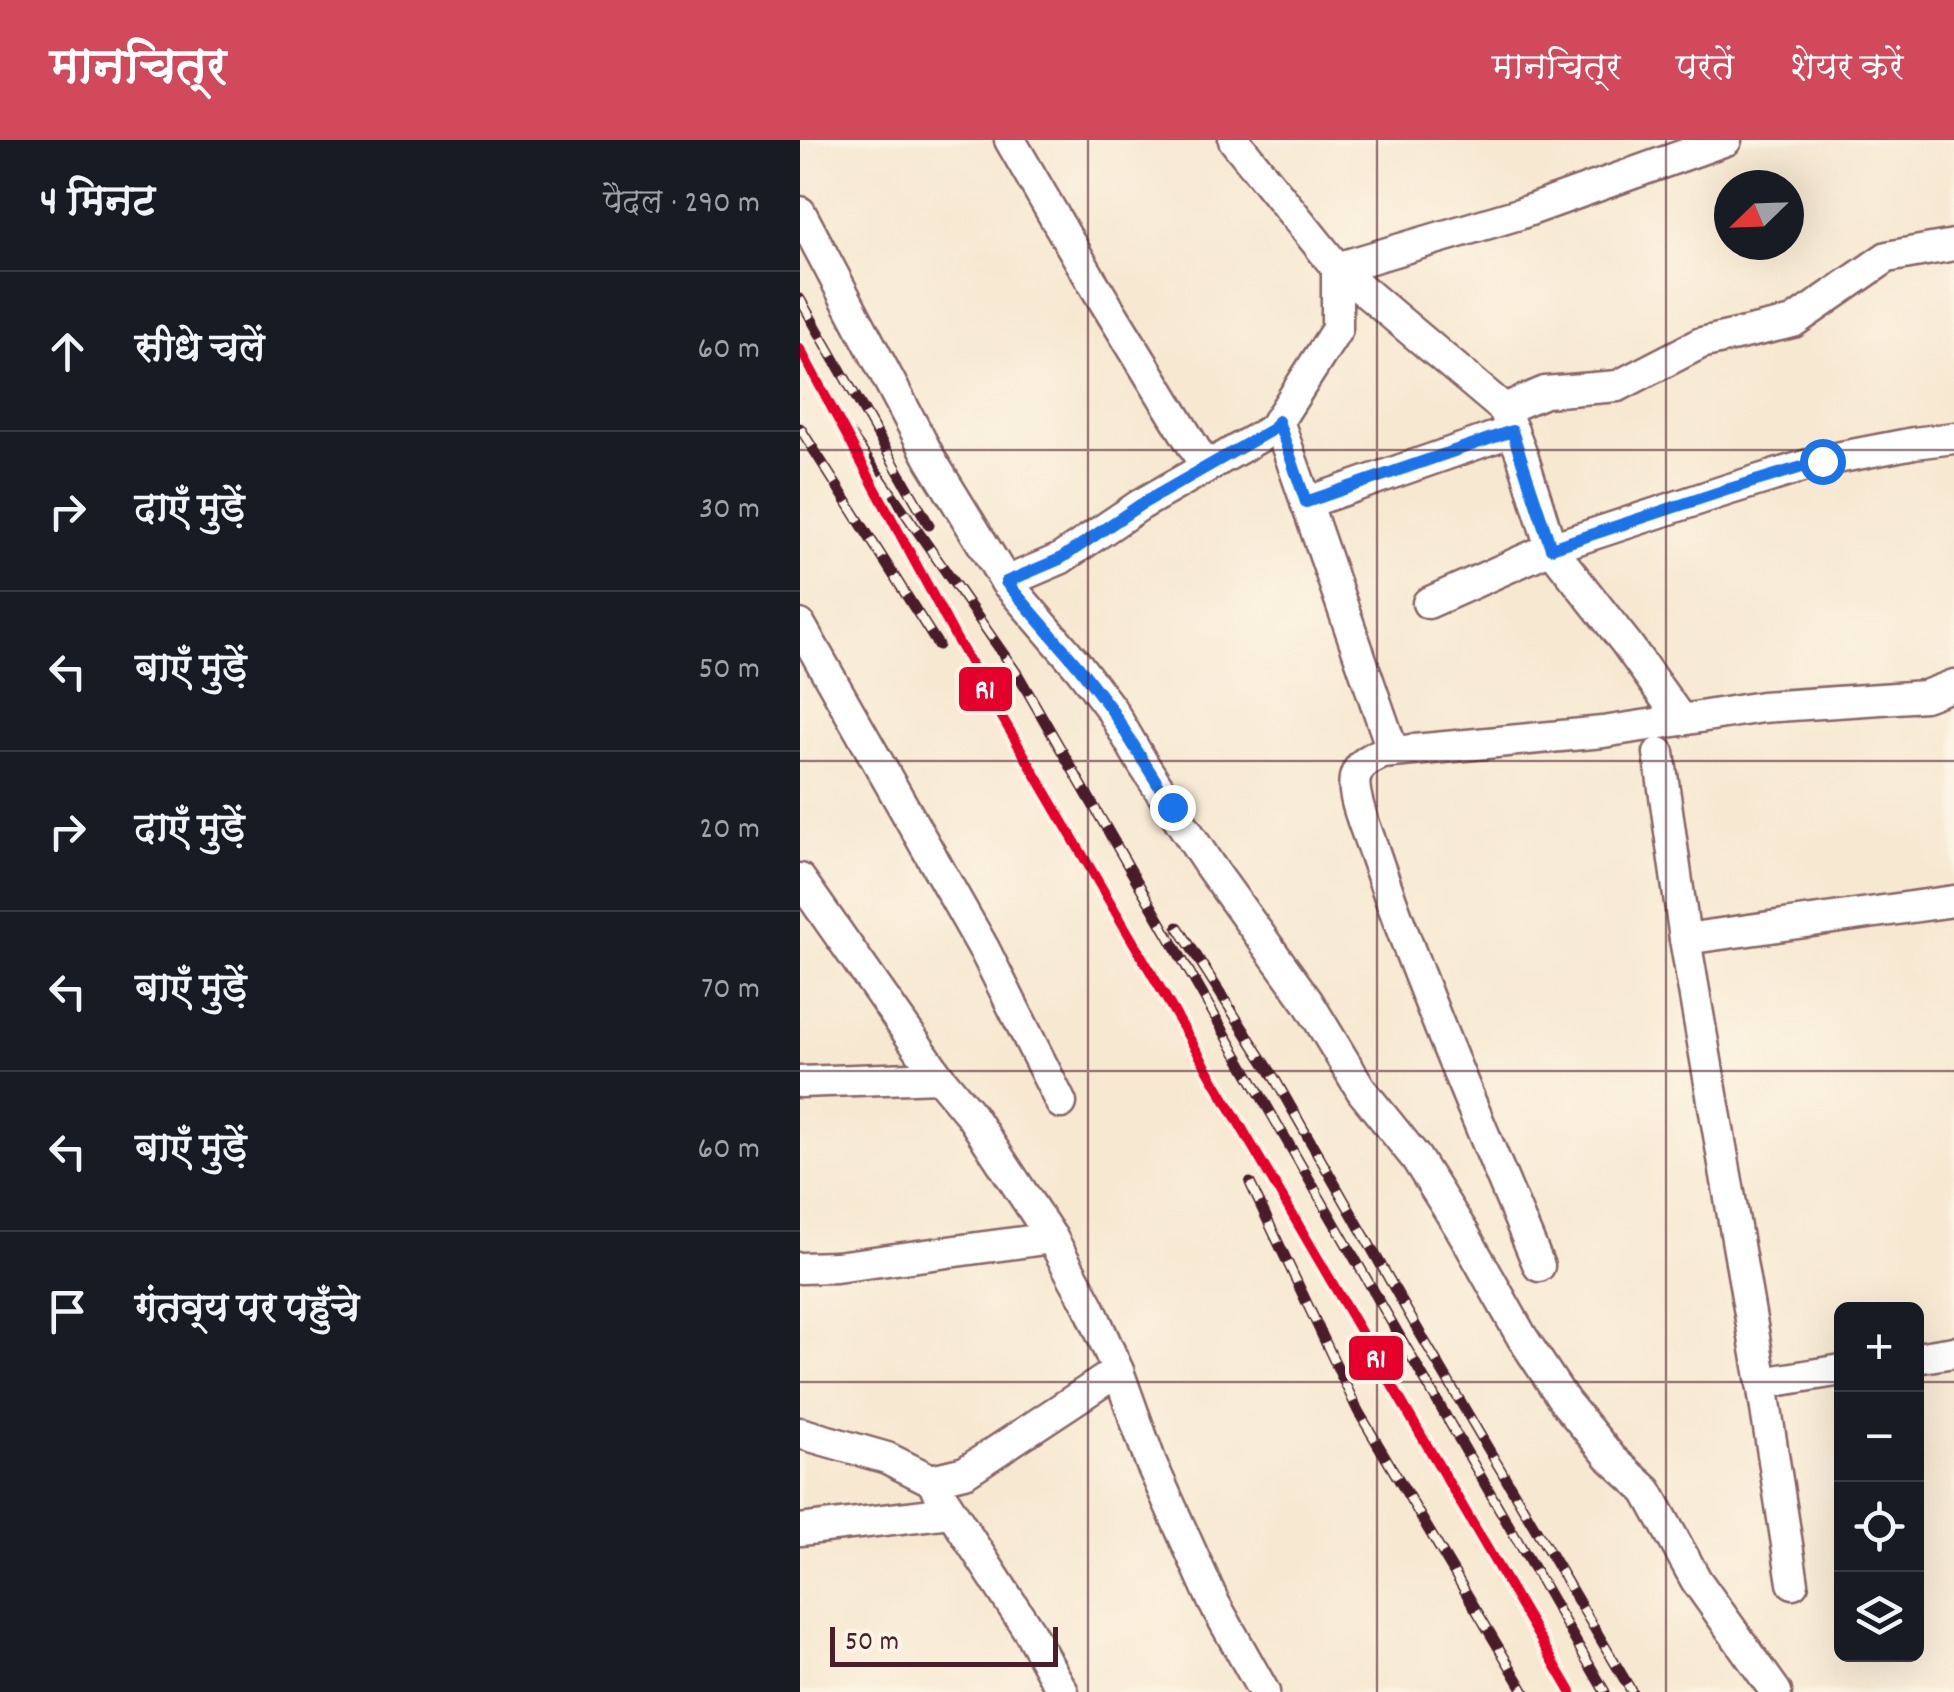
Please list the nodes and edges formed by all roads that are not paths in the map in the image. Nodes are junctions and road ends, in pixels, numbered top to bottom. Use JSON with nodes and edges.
{"nodes":[{"id":1,"x":1010,"y":140,"type":"edge"},
{"id":2,"x":1234,"y":140,"type":"edge"},
{"id":3,"x":1726,"y":140,"type":"edge"},
{"id":4,"x":800,"y":212,"type":"edge"},
{"id":5,"x":1954,"y":245,"type":"edge"},
{"id":6,"x":1336,"y":268,"type":"junction"},
{"id":7,"x":1508,"y":420,"type":"junction"},
{"id":8,"x":1278,"y":421,"type":"junction"},
{"id":9,"x":1954,"y":438,"type":"edge"},
{"id":10,"x":1206,"y":467,"type":"junction"},
{"id":11,"x":1306,"y":502,"type":"junction"},
{"id":12,"x":1551,"y":548,"type":"junction"},
{"id":13,"x":1006,"y":582,"type":"junction"},
{"id":14,"x":1428,"y":603,"type":"dead end"},
{"id":15,"x":800,"y":624,"type":"edge"},
{"id":16,"x":1954,"y":684,"type":"edge"},
{"id":17,"x":1681,"y":720,"type":"junction"},
{"id":18,"x":1393,"y":752,"type":"junction"},
{"id":19,"x":1659,"y":752,"type":"dead end"},
{"id":20,"x":800,"y":879,"type":"edge"},
{"id":21,"x":1954,"y":902,"type":"edge"},
{"id":22,"x":1685,"y":939,"type":"junction"},
{"id":23,"x":939,"y":1077,"type":"junction"},
{"id":24,"x":800,"y":1082,"type":"edge"},
{"id":25,"x":1062,"y":1102,"type":"dead end"},
{"id":26,"x":1052,"y":1238,"type":"junction"},
{"id":27,"x":1539,"y":1266,"type":"dead end"},
{"id":28,"x":800,"y":1268,"type":"edge"},
{"id":29,"x":1954,"y":1352,"type":"edge"},
{"id":30,"x":1924,"y":1357,"type":"edge"},
{"id":31,"x":1834,"y":1371,"type":"edge"},
{"id":32,"x":1118,"y":1372,"type":"junction"},
{"id":33,"x":1762,"y":1384,"type":"junction"},
{"id":34,"x":800,"y":1433,"type":"edge"},
{"id":35,"x":930,"y":1480,"type":"junction"},
{"id":36,"x":950,"y":1512,"type":"junction"},
{"id":37,"x":800,"y":1530,"type":"edge"},
{"id":38,"x":1793,"y":1583,"type":"dead end"},
{"id":39,"x":1774,"y":1689,"type":"edge"},
{"id":40,"x":1062,"y":1692,"type":"edge"},
{"id":41,"x":1264,"y":1692,"type":"edge"}],
"edges":[{"from":1,"to":10,"type":"street"},
{"from":2,"to":6,"type":"street"},
{"from":3,"to":6,"type":"street"},
{"from":4,"to":13,"type":"street"},
{"from":5,"to":7,"type":"street"},
{"from":6,"to":7,"type":"street"},
{"from":6,"to":8,"type":"street"},
{"from":7,"to":11,"type":"street"},
{"from":7,"to":12,"type":"street"},
{"from":8,"to":10,"type":"street"},
{"from":8,"to":11,"type":"street"},
{"from":9,"to":12,"type":"street"},
{"from":10,"to":13,"type":"street"},
{"from":11,"to":18,"type":"street"},
{"from":12,"to":14,"type":"street"},
{"from":12,"to":17,"type":"street"},
{"from":13,"to":39,"type":"street"},
{"from":15,"to":25,"type":"street"},
{"from":16,"to":17,"type":"street"},
{"from":17,"to":18,"type":"street"},
{"from":18,"to":27,"type":"street"},
{"from":19,"to":22,"type":"street"},
{"from":20,"to":23,"type":"street"},
{"from":21,"to":22,"type":"street"},
{"from":22,"to":33,"type":"street"},
{"from":23,"to":24,"type":"street"},
{"from":23,"to":26,"type":"street"},
{"from":26,"to":28,"type":"street"},
{"from":26,"to":32,"type":"street"},
{"from":29,"to":30,"type":"street"},
{"from":31,"to":33,"type":"street"},
{"from":32,"to":35,"type":"street"},
{"from":32,"to":41,"type":"street"},
{"from":33,"to":38,"type":"street"},
{"from":34,"to":35,"type":"street"},
{"from":35,"to":36,"type":"street"},
{"from":36,"to":37,"type":"street"},
{"from":36,"to":40,"type":"street"}]}
